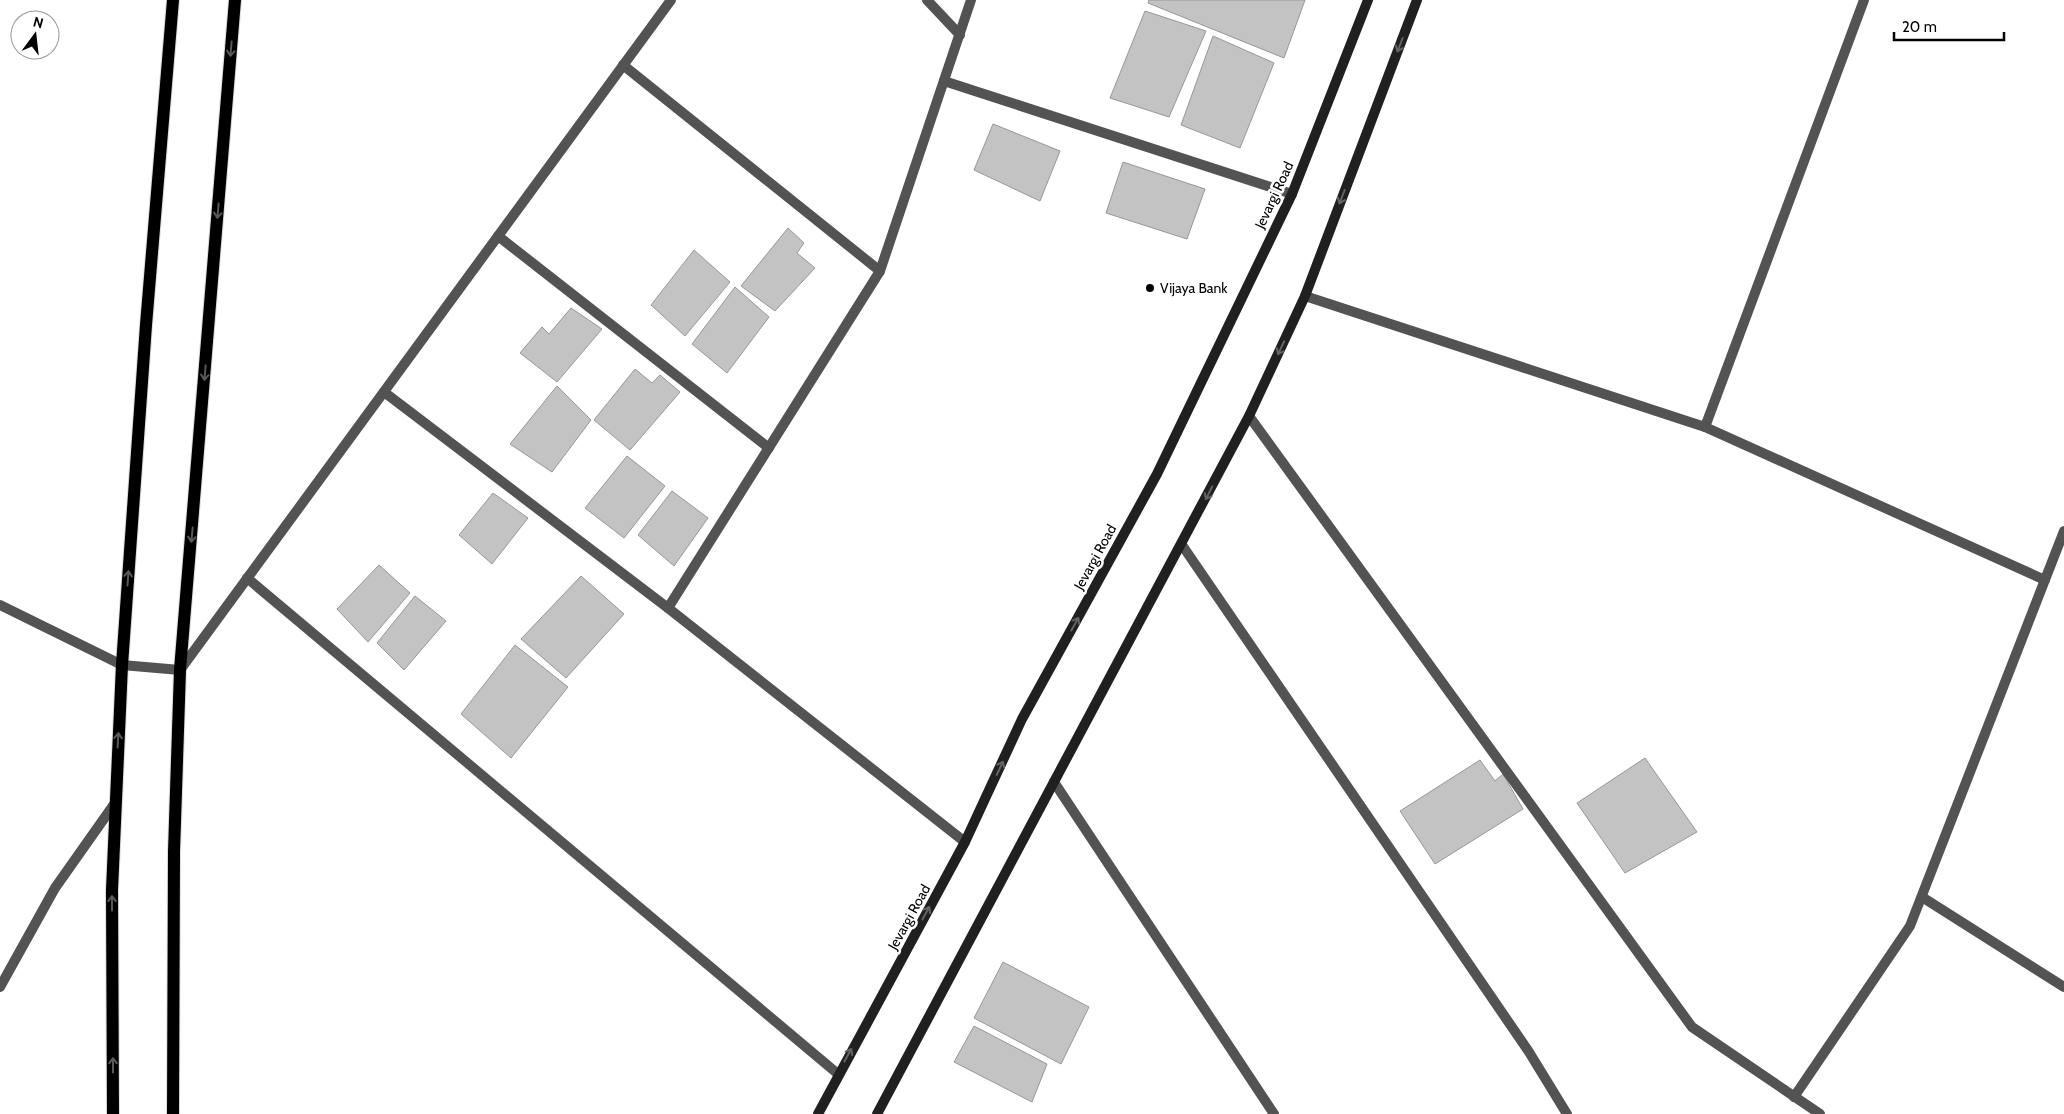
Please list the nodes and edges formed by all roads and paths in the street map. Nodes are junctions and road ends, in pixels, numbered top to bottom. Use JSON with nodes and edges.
{"nodes":[{"id":1,"x":173,"y":0,"type":"edge"},
{"id":2,"x":235,"y":0,"type":"edge"},
{"id":3,"x":927,"y":0,"type":"edge"},
{"id":4,"x":971,"y":0,"type":"edge"},
{"id":5,"x":1368,"y":0,"type":"edge"},
{"id":6,"x":1417,"y":0,"type":"edge"},
{"id":7,"x":1864,"y":0,"type":"edge"},
{"id":8,"x":668,"y":1,"type":"edge"},
{"id":9,"x":960,"y":35,"type":"junction"},
{"id":10,"x":623,"y":65,"type":"junction"},
{"id":11,"x":944,"y":81,"type":"junction"},
{"id":12,"x":1292,"y":194,"type":"junction"},
{"id":13,"x":498,"y":236,"type":"junction"},
{"id":14,"x":880,"y":271,"type":"junction"},
{"id":15,"x":1305,"y":296,"type":"junction"},
{"id":16,"x":384,"y":392,"type":"junction"},
{"id":17,"x":1249,"y":416,"type":"junction"},
{"id":18,"x":1705,"y":428,"type":"junction"},
{"id":19,"x":769,"y":448,"type":"junction"},
{"id":20,"x":2064,"y":531,"type":"edge"},
{"id":21,"x":1182,"y":545,"type":"junction"},
{"id":22,"x":2060,"y":554,"type":"edge"},
{"id":23,"x":247,"y":578,"type":"junction"},
{"id":24,"x":2045,"y":580,"type":"junction"},
{"id":25,"x":0,"y":605,"type":"edge"},
{"id":26,"x":668,"y":608,"type":"junction"},
{"id":27,"x":122,"y":665,"type":"junction"},
{"id":28,"x":180,"y":670,"type":"junction"},
{"id":29,"x":1054,"y":782,"type":"junction"},
{"id":30,"x":116,"y":803,"type":"junction"},
{"id":31,"x":965,"y":842,"type":"junction"},
{"id":32,"x":1922,"y":897,"type":"junction"},
{"id":33,"x":2064,"y":987,"type":"edge"},
{"id":34,"x":0,"y":988,"type":"edge"},
{"id":35,"x":838,"y":1074,"type":"junction"},
{"id":36,"x":1794,"y":1097,"type":"junction"},
{"id":37,"x":113,"y":1114,"type":"edge"},
{"id":38,"x":173,"y":1114,"type":"edge"},
{"id":39,"x":818,"y":1114,"type":"edge"},
{"id":40,"x":877,"y":1114,"type":"edge"},
{"id":41,"x":1274,"y":1114,"type":"edge"},
{"id":42,"x":1567,"y":1114,"type":"edge"},
{"id":43,"x":1820,"y":1114,"type":"edge"}],
"edges":[{"from":27,"to":1,"type":"main road","one_way":true},
{"from":2,"to":28,"type":"main road","one_way":true},
{"from":3,"to":9,"type":"street"},
{"from":4,"to":9,"type":"street"},
{"from":5,"to":12,"type":"main road","name":"Jevargi Road"},
{"from":6,"to":15,"type":"main road","one_way":true},
{"from":7,"to":18,"type":"street"},
{"from":8,"to":10,"type":"street"},
{"from":9,"to":11,"type":"street"},
{"from":10,"to":13,"type":"street"},
{"from":10,"to":14,"type":"street"},
{"from":11,"to":12,"type":"street"},
{"from":11,"to":14,"type":"street"},
{"from":31,"to":12,"type":"main road","name":"Jevargi Road","one_way":true},
{"from":13,"to":16,"type":"street"},
{"from":13,"to":19,"type":"street"},
{"from":14,"to":19,"type":"street"},
{"from":15,"to":17,"type":"main road","one_way":true},
{"from":15,"to":18,"type":"street"},
{"from":16,"to":23,"type":"street"},
{"from":16,"to":26,"type":"street"},
{"from":17,"to":21,"type":"main road","one_way":true},
{"from":17,"to":36,"type":"street"},
{"from":18,"to":24,"type":"street"},
{"from":19,"to":26,"type":"street"},
{"from":20,"to":22,"type":"street"},
{"from":21,"to":29,"type":"main road"},
{"from":21,"to":42,"type":"street"},
{"from":22,"to":24,"type":"street"},
{"from":23,"to":28,"type":"street"},
{"from":23,"to":35,"type":"street"},
{"from":24,"to":32,"type":"street"},
{"from":25,"to":27,"type":"street"},
{"from":26,"to":31,"type":"street"},
{"from":27,"to":28,"type":"street"},
{"from":30,"to":27,"type":"main road","one_way":true},
{"from":28,"to":38,"type":"main road"},
{"from":29,"to":40,"type":"main road"},
{"from":29,"to":41,"type":"street"},
{"from":30,"to":34,"type":"street"},
{"from":37,"to":30,"type":"main road","one_way":true},
{"from":35,"to":31,"type":"main road","name":"Jevargi Road","one_way":true},
{"from":32,"to":33,"type":"street"},
{"from":32,"to":36,"type":"street"},
{"from":35,"to":39,"type":"main road","name":"Jevargi Road"},
{"from":36,"to":43,"type":"street"}]}
